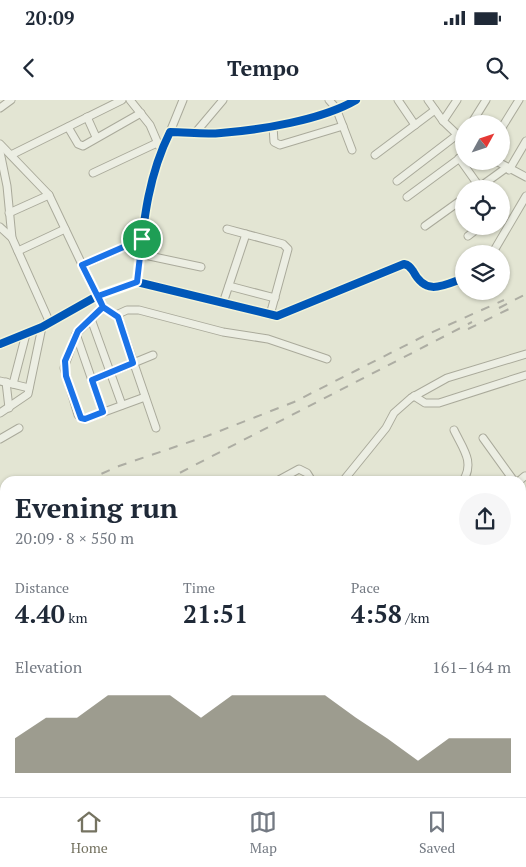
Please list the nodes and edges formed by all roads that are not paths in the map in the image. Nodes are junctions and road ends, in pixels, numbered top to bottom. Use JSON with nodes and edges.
{"nodes":[{"id":1,"x":11,"y":100,"type":"edge"},
{"id":2,"x":122,"y":100,"type":"edge"},
{"id":3,"x":130,"y":100,"type":"edge"},
{"id":4,"x":183,"y":100,"type":"edge"},
{"id":5,"x":223,"y":100,"type":"edge"},
{"id":6,"x":329,"y":100,"type":"edge"},
{"id":7,"x":356,"y":100,"type":"edge"},
{"id":8,"x":398,"y":100,"type":"edge"},
{"id":9,"x":428,"y":100,"type":"edge"},
{"id":10,"x":456,"y":100,"type":"edge"},
{"id":11,"x":486,"y":100,"type":"edge"},
{"id":12,"x":519,"y":100,"type":"edge"},
{"id":13,"x":0,"y":108,"type":"edge"},
{"id":14,"x":336,"y":108,"type":"junction"},
{"id":15,"x":435,"y":110,"type":"junction"},
{"id":16,"x":141,"y":113,"type":"junction"},
{"id":17,"x":477,"y":115,"type":"edge"},
{"id":18,"x":510,"y":115,"type":"edge"},
{"id":19,"x":87,"y":117,"type":"junction"},
{"id":20,"x":444,"y":121,"type":"junction"},
{"id":21,"x":416,"y":125,"type":"junction"},
{"id":22,"x":273,"y":126,"type":"junction"},
{"id":23,"x":342,"y":126,"type":"junction"},
{"id":24,"x":68,"y":127,"type":"junction"},
{"id":25,"x":455,"y":131,"type":"edge"},
{"id":26,"x":170,"y":132,"type":"junction"},
{"id":27,"x":196,"y":132,"type":"junction"},
{"id":28,"x":96,"y":137,"type":"junction"},
{"id":29,"x":455,"y":141,"type":"edge"},
{"id":30,"x":526,"y":141,"type":"edge"},
{"id":31,"x":157,"y":143,"type":"junction"},
{"id":32,"x":0,"y":144,"type":"edge"},
{"id":33,"x":352,"y":150,"type":"dead end"},
{"id":34,"x":161,"y":151,"type":"junction"},
{"id":35,"x":0,"y":152,"type":"edge"},
{"id":36,"x":11,"y":155,"type":"junction"},
{"id":37,"x":375,"y":155,"type":"dead end"},
{"id":38,"x":455,"y":162,"type":"edge"},
{"id":39,"x":510,"y":165,"type":"edge"},
{"id":40,"x":506,"y":170,"type":"edge"},
{"id":41,"x":510,"y":170,"type":"edge"},
{"id":42,"x":93,"y":173,"type":"dead end"},
{"id":43,"x":526,"y":176,"type":"edge"},
{"id":44,"x":491,"y":180,"type":"edge"},
{"id":45,"x":397,"y":181,"type":"dead end"},
{"id":46,"x":48,"y":195,"type":"junction"},
{"id":47,"x":526,"y":196,"type":"edge"},
{"id":48,"x":407,"y":197,"type":"dead end"},
{"id":49,"x":455,"y":205,"type":"edge"},
{"id":50,"x":9,"y":212,"type":"junction"},
{"id":51,"x":426,"y":226,"type":"dead end"},
{"id":52,"x":0,"y":227,"type":"edge"},
{"id":53,"x":65,"y":229,"type":"junction"},
{"id":54,"x":227,"y":229,"type":"dead end"},
{"id":55,"x":246,"y":234,"type":"junction"},
{"id":56,"x":12,"y":238,"type":"junction"},
{"id":57,"x":142,"y":239,"type":"junction"},
{"id":58,"x":497,"y":245,"type":"edge"},
{"id":59,"x":18,"y":251,"type":"junction"},
{"id":60,"x":140,"y":254,"type":"junction"},
{"id":61,"x":82,"y":265,"type":"junction"},
{"id":62,"x":202,"y":267,"type":"dead end"},
{"id":63,"x":137,"y":282,"type":"junction"},
{"id":64,"x":455,"y":282,"type":"edge"},
{"id":65,"x":229,"y":286,"type":"junction"},
{"id":66,"x":98,"y":296,"type":"junction"},
{"id":67,"x":275,"y":298,"type":"junction"},
{"id":68,"x":223,"y":304,"type":"junction"},
{"id":69,"x":103,"y":307,"type":"junction"},
{"id":70,"x":116,"y":315,"type":"junction"},
{"id":71,"x":270,"y":315,"type":"junction"},
{"id":72,"x":91,"y":319,"type":"junction"},
{"id":73,"x":50,"y":322,"type":"junction"},
{"id":74,"x":42,"y":327,"type":"junction"},
{"id":75,"x":26,"y":334,"type":"junction"},
{"id":76,"x":76,"y":334,"type":"junction"},
{"id":77,"x":0,"y":344,"type":"edge"},
{"id":78,"x":526,"y":354,"type":"edge"},
{"id":79,"x":153,"y":355,"type":"dead end"},
{"id":80,"x":327,"y":360,"type":"dead end"},
{"id":81,"x":133,"y":363,"type":"junction"},
{"id":82,"x":110,"y":371,"type":"junction"},
{"id":83,"x":526,"y":375,"type":"edge"},
{"id":84,"x":92,"y":380,"type":"junction"},
{"id":85,"x":4,"y":382,"type":"edge"},
{"id":86,"x":29,"y":388,"type":"junction"},
{"id":87,"x":414,"y":396,"type":"junction"},
{"id":88,"x":145,"y":397,"type":"junction"},
{"id":89,"x":122,"y":405,"type":"junction"},
{"id":90,"x":9,"y":408,"type":"junction"},
{"id":91,"x":103,"y":412,"type":"junction"},
{"id":92,"x":0,"y":413,"type":"edge"},
{"id":93,"x":19,"y":428,"type":"dead end"},
{"id":94,"x":156,"y":428,"type":"dead end"},
{"id":95,"x":454,"y":430,"type":"dead end"},
{"id":96,"x":484,"y":438,"type":"dead end"},
{"id":97,"x":0,"y":439,"type":"edge"},
{"id":98,"x":286,"y":476,"type":"edge"},
{"id":99,"x":309,"y":476,"type":"edge"},
{"id":100,"x":347,"y":476,"type":"edge"},
{"id":101,"x":466,"y":476,"type":"edge"},
{"id":102,"x":511,"y":476,"type":"edge"}],
"edges":[{"from":1,"to":13,"type":"street"},
{"from":2,"to":19,"type":"street"},
{"from":3,"to":16,"type":"street"},
{"from":4,"to":26,"type":"street"},
{"from":5,"to":27,"type":"street"},
{"from":6,"to":14,"type":"street"},
{"from":7,"to":14,"type":"street"},
{"from":8,"to":21,"type":"street"},
{"from":9,"to":15,"type":"street"},
{"from":10,"to":20,"type":"street"},
{"from":11,"to":17,"type":"street"},
{"from":12,"to":18,"type":"street"},
{"from":14,"to":22,"type":"street"},
{"from":14,"to":23,"type":"street"},
{"from":15,"to":20,"type":"street"},
{"from":15,"to":21,"type":"street"},
{"from":16,"to":28,"type":"street"},
{"from":16,"to":31,"type":"street"},
{"from":19,"to":24,"type":"street"},
{"from":19,"to":28,"type":"street"},
{"from":20,"to":25,"type":"street"},
{"from":21,"to":37,"type":"street"},
{"from":22,"to":23,"type":"street"},
{"from":22,"to":27,"type":"street"},
{"from":23,"to":33,"type":"street"},
{"from":24,"to":28,"type":"street"},
{"from":24,"to":36,"type":"street"},
{"from":26,"to":27,"type":"street"},
{"from":26,"to":34,"type":"street"},
{"from":29,"to":45,"type":"street"},
{"from":30,"to":39,"type":"street"},
{"from":31,"to":34,"type":"street"},
{"from":31,"to":42,"type":"street"},
{"from":32,"to":36,"type":"street"},
{"from":34,"to":57,"type":"street"},
{"from":35,"to":50,"type":"street"},
{"from":36,"to":46,"type":"street"},
{"from":38,"to":48,"type":"street"},
{"from":40,"to":44,"type":"street"},
{"from":41,"to":43,"type":"street"},
{"from":46,"to":50,"type":"street"},
{"from":46,"to":53,"type":"street"},
{"from":47,"to":58,"type":"street"},
{"from":49,"to":51,"type":"street"},
{"from":50,"to":56,"type":"street"},
{"from":52,"to":56,"type":"street"},
{"from":53,"to":59,"type":"street"},
{"from":53,"to":61,"type":"street"},
{"from":54,"to":55,"type":"street"},
{"from":55,"to":65,"type":"street"},
{"from":55,"to":67,"type":"street"},
{"from":56,"to":59,"type":"street"},
{"from":57,"to":60,"type":"street"},
{"from":57,"to":61,"type":"street"},
{"from":59,"to":73,"type":"street"},
{"from":60,"to":62,"type":"street"},
{"from":60,"to":63,"type":"street"},
{"from":61,"to":66,"type":"street"},
{"from":63,"to":66,"type":"street"},
{"from":63,"to":68,"type":"street"},
{"from":64,"to":71,"type":"street"},
{"from":65,"to":67,"type":"street"},
{"from":65,"to":68,"type":"street"},
{"from":66,"to":69,"type":"street"},
{"from":66,"to":73,"type":"street"},
{"from":67,"to":71,"type":"street"},
{"from":68,"to":71,"type":"street"},
{"from":69,"to":70,"type":"street"},
{"from":69,"to":72,"type":"street"},
{"from":70,"to":80,"type":"street"},
{"from":70,"to":81,"type":"street"},
{"from":72,"to":76,"type":"street"},
{"from":72,"to":82,"type":"street"},
{"from":73,"to":74,"type":"street"},
{"from":74,"to":75,"type":"street"},
{"from":74,"to":86,"type":"street"},
{"from":75,"to":77,"type":"street"},
{"from":75,"to":85,"type":"street"},
{"from":76,"to":84,"type":"street"},
{"from":76,"to":91,"type":"street"},
{"from":78,"to":87,"type":"street"},
{"from":79,"to":81,"type":"street"},
{"from":81,"to":82,"type":"street"},
{"from":81,"to":88,"type":"street"},
{"from":82,"to":84,"type":"street"},
{"from":82,"to":89,"type":"street"},
{"from":83,"to":87,"type":"street"},
{"from":84,"to":91,"type":"street"},
{"from":85,"to":86,"type":"street"},
{"from":85,"to":90,"type":"street"},
{"from":86,"to":90,"type":"street"},
{"from":87,"to":100,"type":"street"},
{"from":88,"to":89,"type":"street"},
{"from":88,"to":94,"type":"street"},
{"from":89,"to":91,"type":"street"},
{"from":90,"to":92,"type":"street"},
{"from":93,"to":97,"type":"street"},
{"from":95,"to":101,"type":"street"},
{"from":96,"to":102,"type":"street"},
{"from":98,"to":99,"type":"street"}]}
